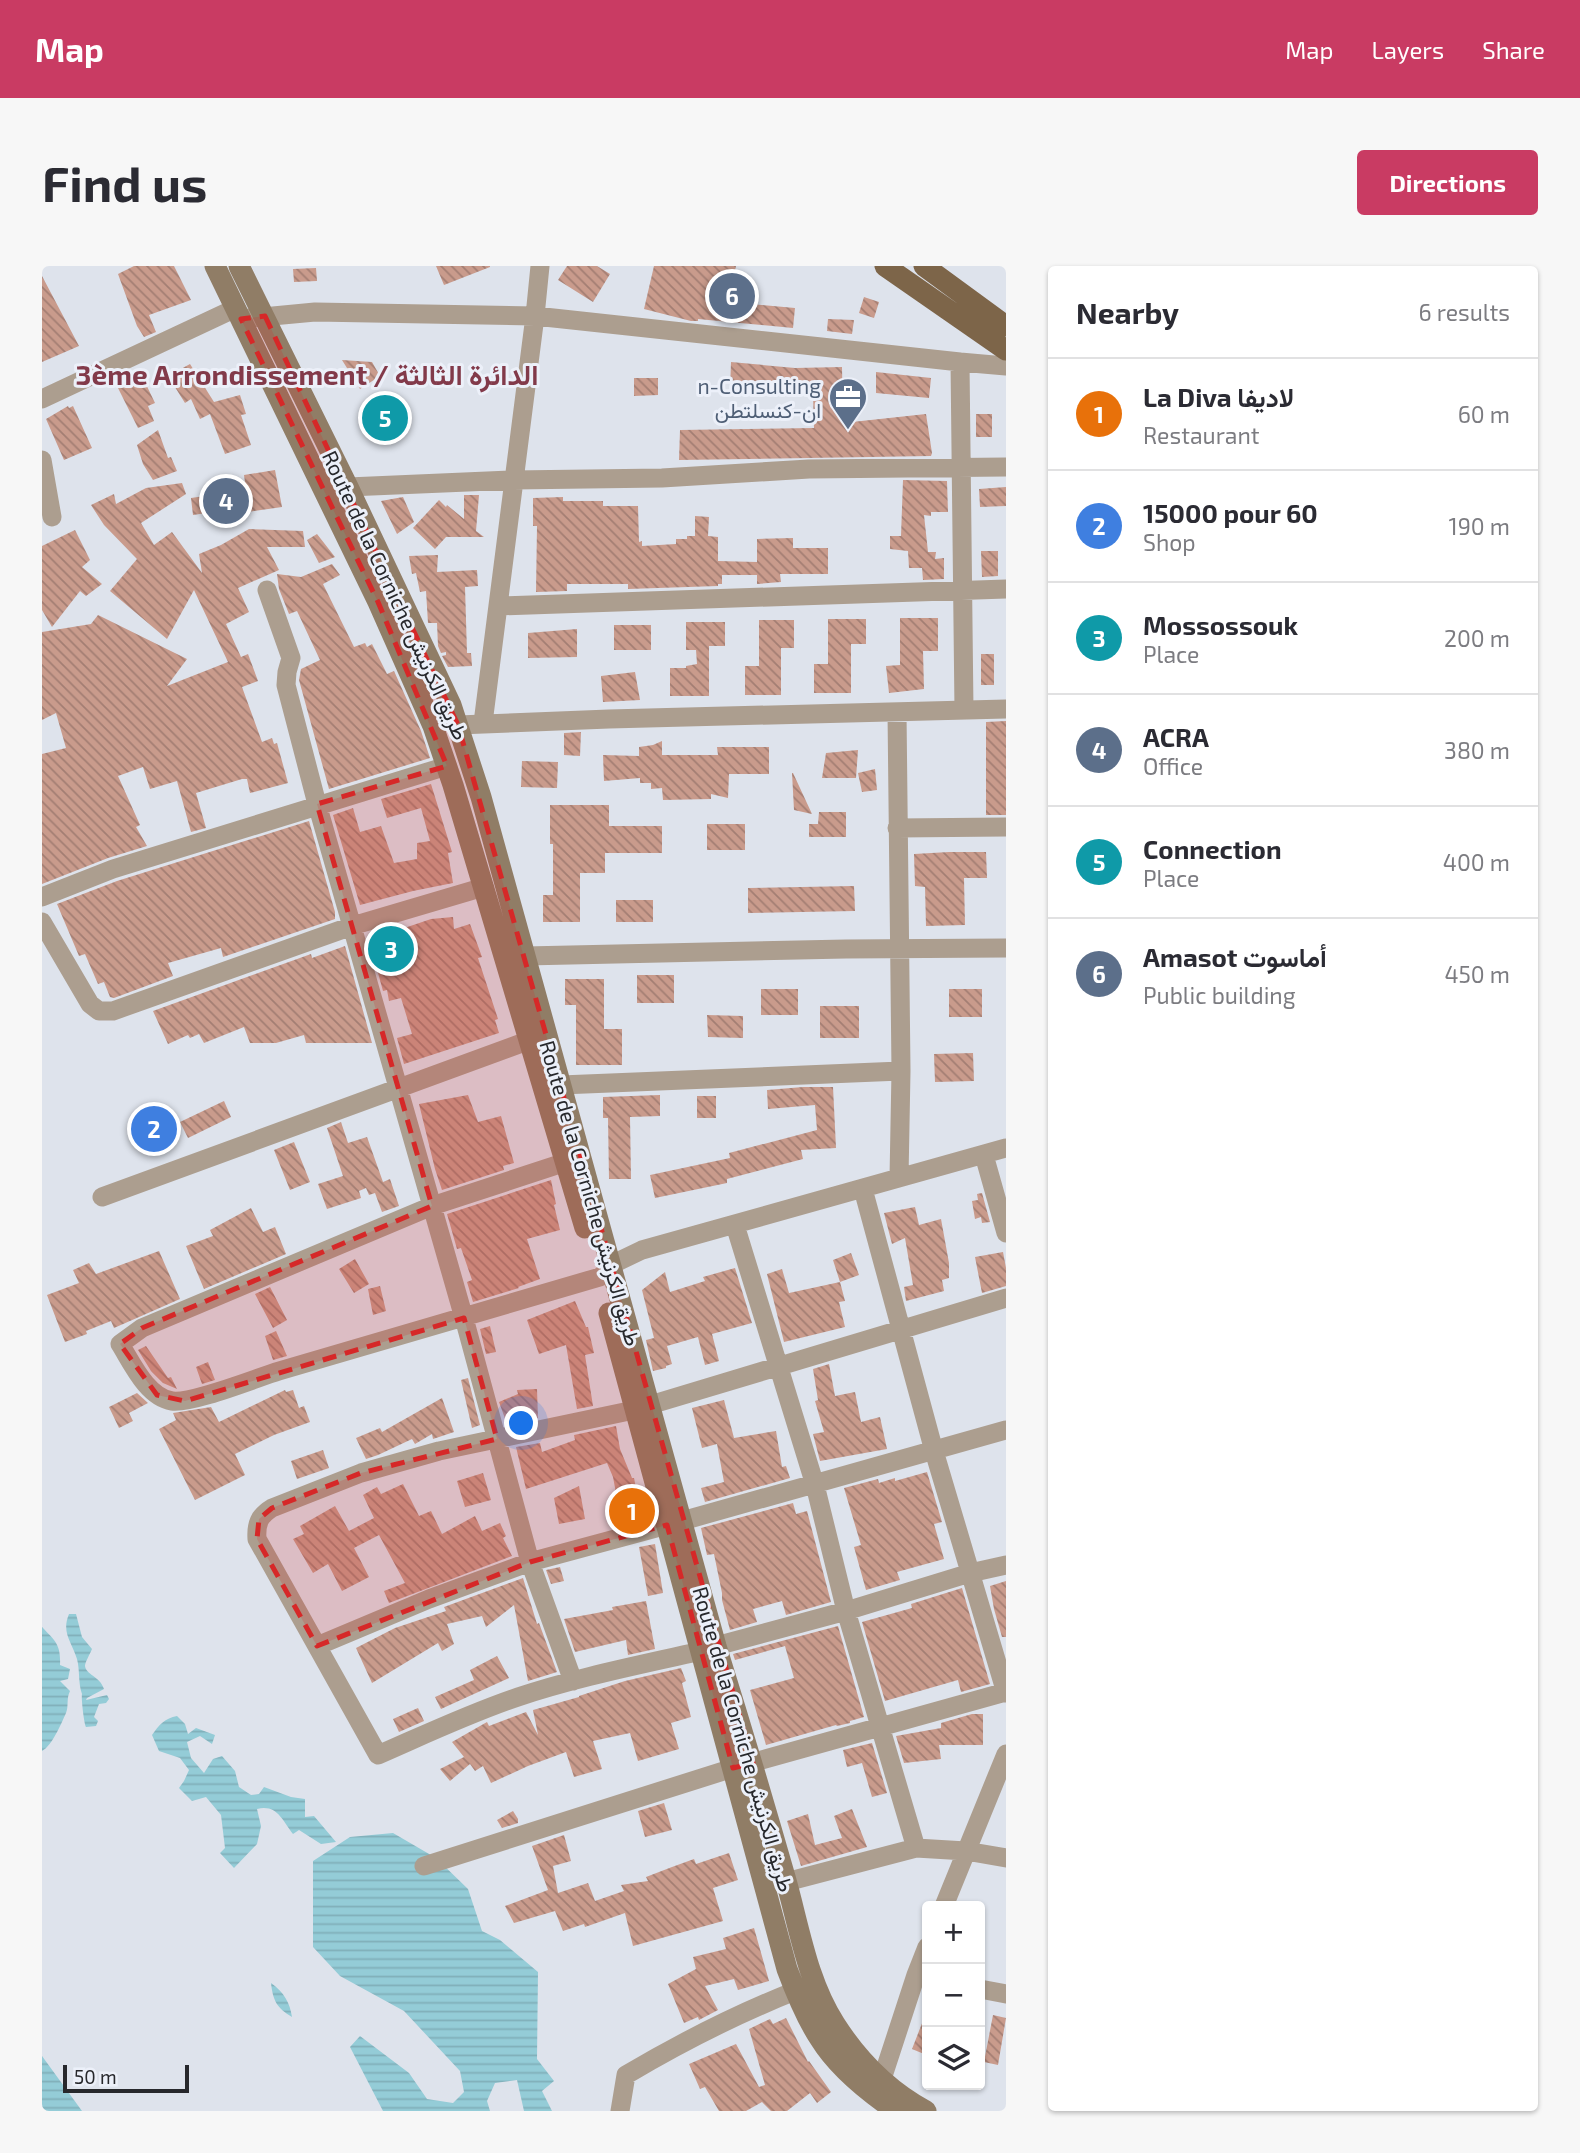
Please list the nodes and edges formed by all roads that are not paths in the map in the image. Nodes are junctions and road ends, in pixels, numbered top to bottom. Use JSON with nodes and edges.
{"nodes":[{"id":1,"x":215,"y":266,"type":"edge"},
{"id":2,"x":239,"y":266,"type":"edge"},
{"id":3,"x":540,"y":266,"type":"edge"},
{"id":4,"x":885,"y":266,"type":"edge"},
{"id":5,"x":924,"y":266,"type":"edge"},
{"id":6,"x":239,"y":313,"type":"junction"},
{"id":7,"x":265,"y":316,"type":"junction"},
{"id":8,"x":535,"y":316,"type":"junction"},
{"id":9,"x":1006,"y":326,"type":"edge"},
{"id":10,"x":1006,"y":350,"type":"edge"},
{"id":11,"x":960,"y":362,"type":"junction"},
{"id":12,"x":1006,"y":366,"type":"edge"},
{"id":13,"x":42,"y":399,"type":"edge"},
{"id":14,"x":42,"y":460,"type":"edge"},
{"id":15,"x":962,"y":467,"type":"junction"},
{"id":16,"x":1006,"y":467,"type":"edge"},
{"id":17,"x":513,"y":480,"type":"junction"},
{"id":18,"x":348,"y":488,"type":"junction"},
{"id":19,"x":52,"y":517,"type":"dead end"},
{"id":20,"x":1006,"y":589,"type":"edge"},
{"id":21,"x":267,"y":590,"type":"dead end"},
{"id":22,"x":964,"y":591,"type":"junction"},
{"id":23,"x":498,"y":606,"type":"junction"},
{"id":24,"x":1006,"y":709,"type":"edge"},
{"id":25,"x":964,"y":710,"type":"junction"},
{"id":26,"x":897,"y":712,"type":"junction"},
{"id":27,"x":483,"y":723,"type":"junction"},
{"id":28,"x":458,"y":725,"type":"junction"},
{"id":29,"x":447,"y":766,"type":"junction"},
{"id":30,"x":317,"y":804,"type":"junction"},
{"id":31,"x":1006,"y":827,"type":"edge"},
{"id":32,"x":897,"y":828,"type":"junction"},
{"id":33,"x":484,"y":887,"type":"junction"},
{"id":34,"x":42,"y":897,"type":"edge"},
{"id":35,"x":42,"y":922,"type":"edge"},
{"id":36,"x":352,"y":926,"type":"junction"},
{"id":37,"x":1006,"y":948,"type":"edge"},
{"id":38,"x":898,"y":950,"type":"junction"},
{"id":39,"x":525,"y":956,"type":"junction"},
{"id":40,"x":530,"y":1040,"type":"junction"},
{"id":41,"x":901,"y":1071,"type":"junction"},
{"id":42,"x":561,"y":1085,"type":"junction"},
{"id":43,"x":397,"y":1088,"type":"junction"},
{"id":44,"x":1006,"y":1148,"type":"edge"},
{"id":45,"x":984,"y":1155,"type":"junction"},
{"id":46,"x":566,"y":1162,"type":"junction"},
{"id":47,"x":899,"y":1178,"type":"junction"},
{"id":48,"x":863,"y":1189,"type":"junction"},
{"id":49,"x":102,"y":1197,"type":"dead end"},
{"id":50,"x":432,"y":1206,"type":"junction"},
{"id":51,"x":735,"y":1225,"type":"junction"},
{"id":52,"x":1006,"y":1233,"type":"edge"},
{"id":53,"x":606,"y":1273,"type":"junction"},
{"id":54,"x":1006,"y":1298,"type":"edge"},
{"id":55,"x":464,"y":1318,"type":"junction"},
{"id":56,"x":902,"y":1329,"type":"junction"},
{"id":57,"x":778,"y":1366,"type":"junction"},
{"id":58,"x":642,"y":1407,"type":"junction"},
{"id":59,"x":1006,"y":1430,"type":"edge"},
{"id":60,"x":497,"y":1439,"type":"junction"},
{"id":61,"x":934,"y":1451,"type":"junction"},
{"id":62,"x":815,"y":1485,"type":"junction"},
{"id":63,"x":674,"y":1523,"type":"junction"},
{"id":64,"x":530,"y":1562,"type":"junction"},
{"id":65,"x":1006,"y":1565,"type":"edge"},
{"id":66,"x":970,"y":1573,"type":"junction"},
{"id":67,"x":846,"y":1611,"type":"junction"},
{"id":68,"x":317,"y":1646,"type":"junction"},
{"id":69,"x":709,"y":1648,"type":"junction"},
{"id":70,"x":573,"y":1681,"type":"junction"},
{"id":71,"x":1006,"y":1692,"type":"edge"},
{"id":72,"x":882,"y":1727,"type":"junction"},
{"id":73,"x":1006,"y":1754,"type":"edge"},
{"id":74,"x":743,"y":1765,"type":"junction"},
{"id":75,"x":916,"y":1848,"type":"junction"},
{"id":76,"x":966,"y":1851,"type":"junction"},
{"id":77,"x":1006,"y":1858,"type":"edge"},
{"id":78,"x":424,"y":1866,"type":"dead end"},
{"id":79,"x":786,"y":1882,"type":"junction"},
{"id":80,"x":946,"y":1901,"type":"edge"},
{"id":81,"x":922,"y":1976,"type":"edge"},
{"id":82,"x":985,"y":1990,"type":"edge"},
{"id":83,"x":795,"y":1991,"type":"junction"},
{"id":84,"x":1006,"y":1994,"type":"edge"},
{"id":85,"x":882,"y":2079,"type":"junction"},
{"id":86,"x":620,"y":2111,"type":"edge"},
{"id":87,"x":896,"y":2111,"type":"edge"},
{"id":88,"x":926,"y":2111,"type":"edge"}],
"edges":[{"from":1,"to":6,"type":"street","name":"Route de la Corniche طريق الكرنيش"},
{"from":2,"to":7,"type":"street","name":"Route de la Corniche طريق الكرنيش"},
{"from":3,"to":8,"type":"street"},
{"from":4,"to":10,"type":"main road"},
{"from":5,"to":9,"type":"main road"},
{"from":6,"to":7,"type":"street"},
{"from":6,"to":13,"type":"street"},
{"from":6,"to":29,"type":"street","name":"Route de la Corniche طريق الكرنيش"},
{"from":7,"to":8,"type":"street"},
{"from":7,"to":18,"type":"street","name":"Route de la Corniche طريق الكرنيش"},
{"from":8,"to":11,"type":"street"},
{"from":8,"to":17,"type":"street"},
{"from":11,"to":12,"type":"street"},
{"from":11,"to":15,"type":"street"},
{"from":14,"to":19,"type":"street"},
{"from":15,"to":16,"type":"street"},
{"from":15,"to":17,"type":"street"},
{"from":15,"to":22,"type":"street"},
{"from":17,"to":18,"type":"street"},
{"from":17,"to":23,"type":"street"},
{"from":18,"to":28,"type":"street","name":"Route de la Corniche طريق الكرنيش"},
{"from":20,"to":22,"type":"street"},
{"from":21,"to":30,"type":"street"},
{"from":22,"to":23,"type":"street"},
{"from":22,"to":25,"type":"street"},
{"from":23,"to":27,"type":"street"},
{"from":24,"to":25,"type":"street"},
{"from":25,"to":26,"type":"street"},
{"from":26,"to":27,"type":"street"},
{"from":26,"to":32,"type":"street"},
{"from":27,"to":28,"type":"street"},
{"from":28,"to":39,"type":"street","name":"Route de la Corniche طريق الكرنيش"},
{"from":29,"to":30,"type":"street"},
{"from":29,"to":33,"type":"street","name":"Route de la Corniche طريق الكرنيش"},
{"from":30,"to":34,"type":"street"},
{"from":30,"to":36,"type":"street"},
{"from":31,"to":32,"type":"street"},
{"from":32,"to":38,"type":"street"},
{"from":33,"to":36,"type":"street"},
{"from":33,"to":40,"type":"street","name":"Route de la Corniche طريق الكرنيش"},
{"from":35,"to":36,"type":"street"},
{"from":36,"to":43,"type":"street"},
{"from":37,"to":38,"type":"street"},
{"from":38,"to":39,"type":"street"},
{"from":38,"to":41,"type":"street"},
{"from":39,"to":42,"type":"street","name":"Route de la Corniche طريق الكرنيش"},
{"from":40,"to":43,"type":"street"},
{"from":40,"to":46,"type":"street","name":"Route de la Corniche طريق الكرنيش"},
{"from":41,"to":42,"type":"street"},
{"from":41,"to":47,"type":"street"},
{"from":42,"to":53,"type":"street","name":"Route de la Corniche طريق الكرنيش"},
{"from":43,"to":49,"type":"street"},
{"from":43,"to":50,"type":"street"},
{"from":44,"to":45,"type":"street"},
{"from":45,"to":47,"type":"street"},
{"from":45,"to":52,"type":"street"},
{"from":46,"to":50,"type":"street"},
{"from":46,"to":53,"type":"street","name":"Route de la Corniche طريق الكرنيش"},
{"from":47,"to":48,"type":"street"},
{"from":48,"to":51,"type":"street"},
{"from":48,"to":56,"type":"street"},
{"from":50,"to":55,"type":"street"},
{"from":50,"to":55,"type":"street"},
{"from":51,"to":53,"type":"street"},
{"from":51,"to":57,"type":"street"},
{"from":53,"to":55,"type":"street"},
{"from":53,"to":58,"type":"street","name":"Route de la Corniche طريق الكرنيش"},
{"from":54,"to":56,"type":"street"},
{"from":55,"to":60,"type":"street"},
{"from":56,"to":57,"type":"street"},
{"from":56,"to":61,"type":"street"},
{"from":57,"to":58,"type":"street"},
{"from":57,"to":62,"type":"street"},
{"from":58,"to":60,"type":"street"},
{"from":58,"to":63,"type":"street","name":"Route de la Corniche طريق الكرنيش"},
{"from":59,"to":61,"type":"street"},
{"from":60,"to":64,"type":"street"},
{"from":60,"to":68,"type":"street"},
{"from":61,"to":62,"type":"street"},
{"from":61,"to":66,"type":"street"},
{"from":62,"to":63,"type":"street"},
{"from":62,"to":67,"type":"street"},
{"from":63,"to":64,"type":"street"},
{"from":63,"to":69,"type":"street","name":"Route de la Corniche طريق الكرنيش"},
{"from":64,"to":68,"type":"street"},
{"from":64,"to":70,"type":"street"},
{"from":65,"to":66,"type":"street"},
{"from":66,"to":67,"type":"street"},
{"from":66,"to":71,"type":"street"},
{"from":67,"to":69,"type":"street"},
{"from":67,"to":72,"type":"street"},
{"from":68,"to":70,"type":"street"},
{"from":69,"to":70,"type":"street"},
{"from":69,"to":74,"type":"street","name":"Route de la Corniche طريق الكرنيش"},
{"from":71,"to":72,"type":"street"},
{"from":72,"to":74,"type":"street"},
{"from":72,"to":75,"type":"street"},
{"from":73,"to":76,"type":"street"},
{"from":74,"to":78,"type":"street"},
{"from":74,"to":79,"type":"street","name":"Route de la Corniche طريق الكرنيش"},
{"from":74,"to":83,"type":"street","name":"Route de la Corniche طريق الكرنيش"},
{"from":75,"to":76,"type":"street"},
{"from":75,"to":79,"type":"street"},
{"from":76,"to":77,"type":"street"},
{"from":76,"to":80,"type":"street"},
{"from":79,"to":85,"type":"street","name":"Route de la Corniche طريق الكرنيش"},
{"from":81,"to":85,"type":"street"},
{"from":82,"to":84,"type":"street"},
{"from":83,"to":86,"type":"street"},
{"from":83,"to":87,"type":"street","name":"Route de la Corniche طريق الكرنيش"},
{"from":85,"to":88,"type":"street","name":"Route de la Corniche طريق الكرنيش"}]}
